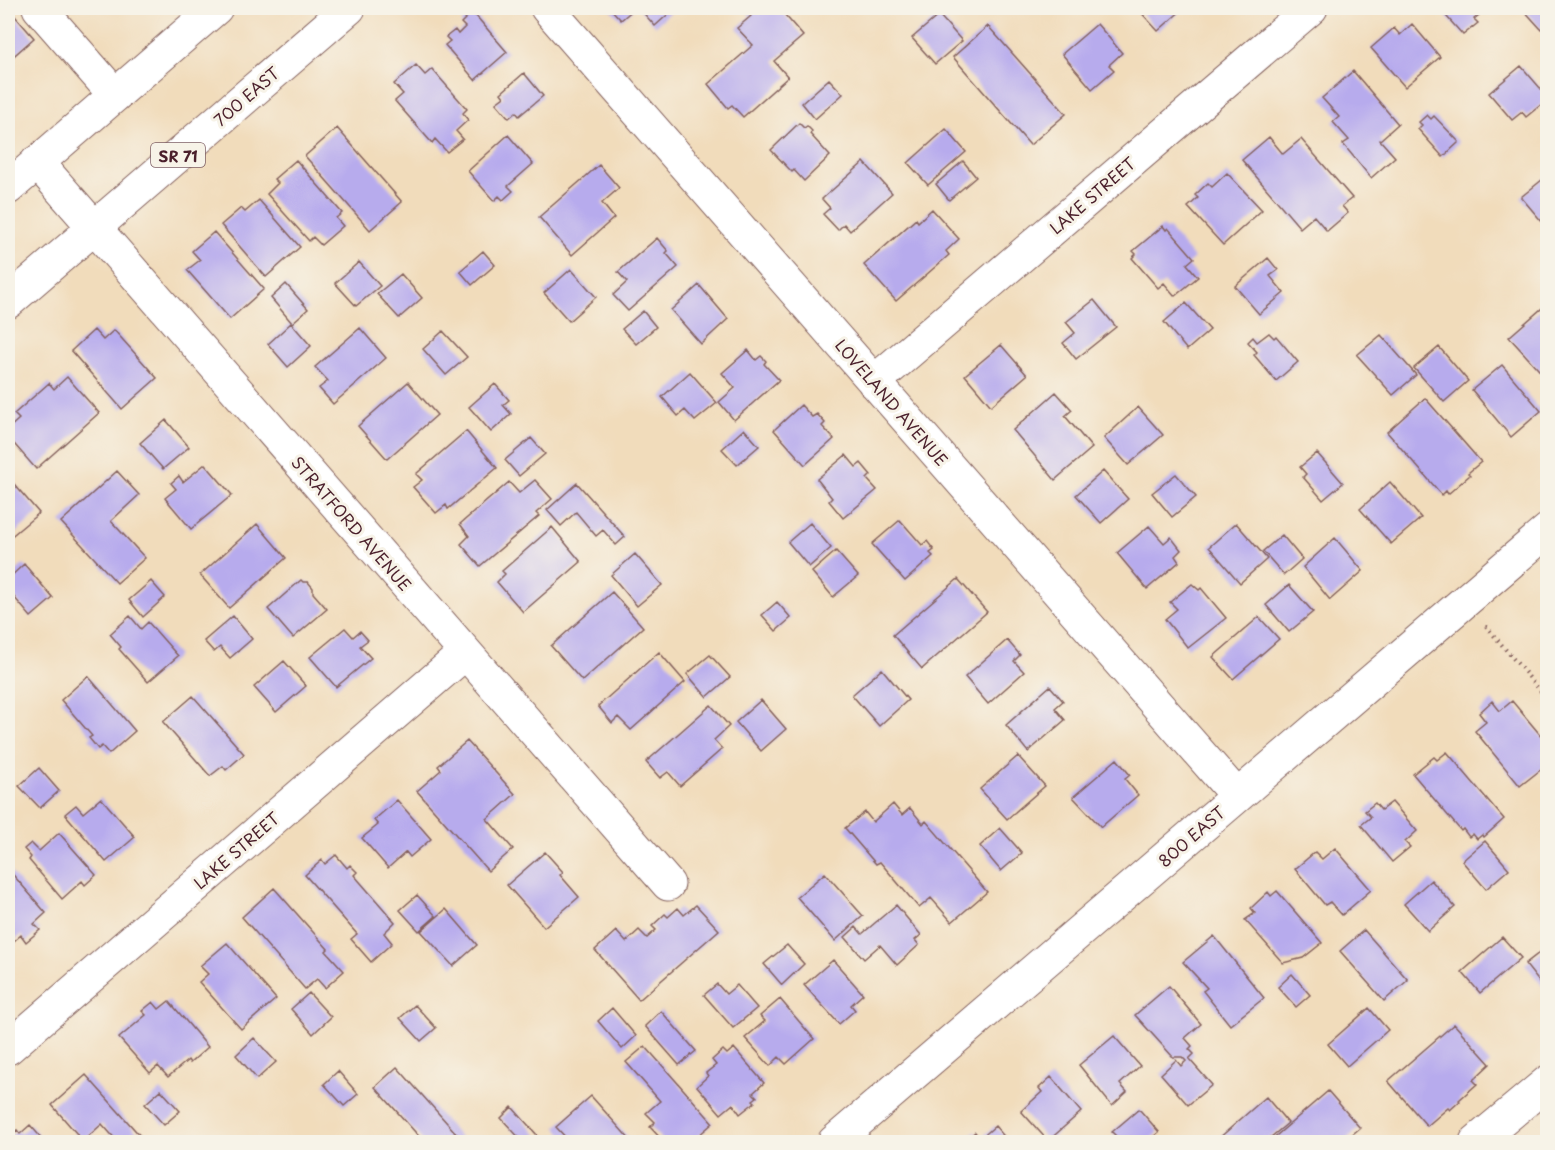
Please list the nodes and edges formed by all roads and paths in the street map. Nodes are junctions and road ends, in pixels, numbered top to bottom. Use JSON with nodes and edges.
{"nodes":[{"id":1,"x":39,"y":8,"type":"edge"},
{"id":2,"x":349,"y":8,"type":"edge"},
{"id":3,"x":547,"y":8,"type":"edge"},
{"id":4,"x":1311,"y":8,"type":"edge"},
{"id":5,"x":210,"y":9,"type":"edge"},
{"id":6,"x":115,"y":95,"type":"junction"},
{"id":7,"x":16,"y":177,"type":"edge"},
{"id":8,"x":94,"y":227,"type":"junction"},
{"id":9,"x":8,"y":302,"type":"edge"},
{"id":10,"x":874,"y":382,"type":"junction"},
{"id":11,"x":1548,"y":530,"type":"edge"},
{"id":12,"x":1483,"y":624,"type":"dead end"},
{"id":13,"x":465,"y":652,"type":"junction"},
{"id":14,"x":1548,"y":700,"type":"edge"},
{"id":15,"x":1238,"y":796,"type":"junction"},
{"id":16,"x":668,"y":884,"type":"dead end"},
{"id":17,"x":8,"y":1048,"type":"edge"},
{"id":18,"x":1548,"y":1082,"type":"edge"},
{"id":19,"x":834,"y":1143,"type":"edge"},
{"id":20,"x":1476,"y":1143,"type":"edge"}],
"edges":[{"from":1,"to":6,"type":"street"},
{"from":2,"to":8,"type":"street","name":"700 EAST","number":"SR 71"},
{"from":3,"to":10,"type":"street","name":"LOVELAND AVENUE"},
{"from":4,"to":10,"type":"street","name":"LAKE STREET"},
{"from":5,"to":6,"type":"street"},
{"from":6,"to":7,"type":"street"},
{"from":7,"to":8,"type":"street","name":"STRATFORD AVENUE"},
{"from":8,"to":9,"type":"street","name":"700 EAST","number":"SR 71"},
{"from":8,"to":13,"type":"street","name":"STRATFORD AVENUE"},
{"from":10,"to":15,"type":"street","name":"LOVELAND AVENUE"},
{"from":11,"to":15,"type":"street","name":"800 EAST"},
{"from":12,"to":14,"type":"path"},
{"from":13,"to":16,"type":"street","name":"STRATFORD AVENUE"},
{"from":13,"to":17,"type":"street","name":"LAKE STREET"},
{"from":15,"to":19,"type":"street","name":"800 EAST"},
{"from":18,"to":20,"type":"street"}]}
